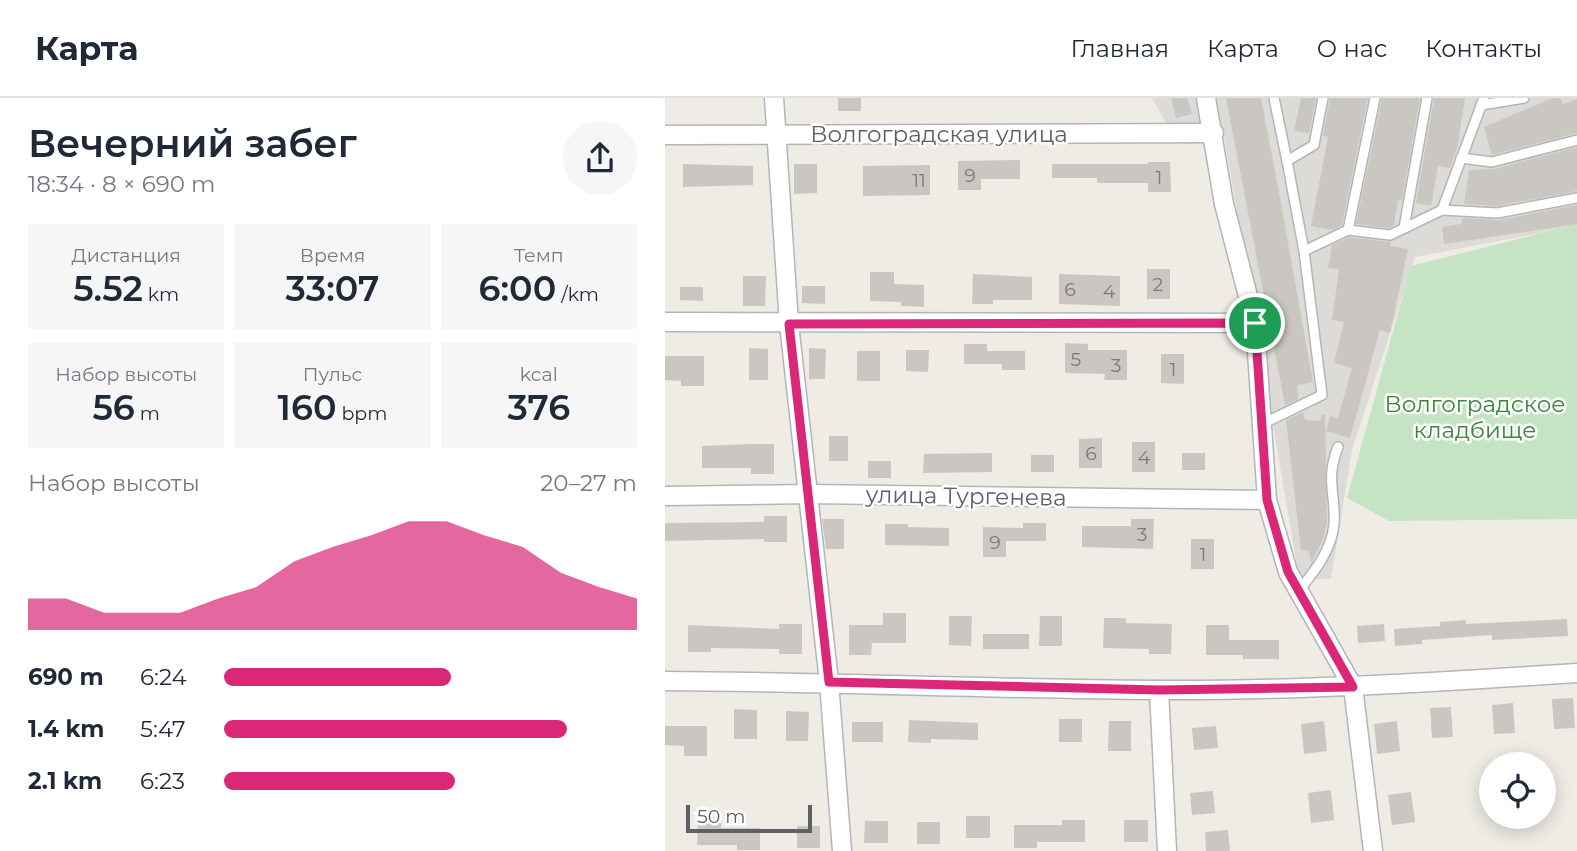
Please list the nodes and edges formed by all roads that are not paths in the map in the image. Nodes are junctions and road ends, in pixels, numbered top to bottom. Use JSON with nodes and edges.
{"nodes":[{"id":1,"x":774,"y":98,"type":"edge"},
{"id":2,"x":1206,"y":98,"type":"edge"},
{"id":3,"x":1274,"y":98,"type":"edge"},
{"id":4,"x":1322,"y":98,"type":"edge"},
{"id":5,"x":1375,"y":98,"type":"edge"},
{"id":6,"x":1427,"y":98,"type":"edge"},
{"id":7,"x":1524,"y":98,"type":"edge"},
{"id":8,"x":1482,"y":102,"type":"edge"},
{"id":9,"x":1214,"y":133,"type":"junction"},
{"id":10,"x":665,"y":135,"type":"edge"},
{"id":11,"x":775,"y":135,"type":"junction"},
{"id":12,"x":1577,"y":140,"type":"edge"},
{"id":13,"x":1461,"y":158,"type":"junction"},
{"id":14,"x":1287,"y":161,"type":"junction"},
{"id":15,"x":1577,"y":198,"type":"edge"},
{"id":16,"x":1442,"y":210,"type":"junction"},
{"id":17,"x":1404,"y":228,"type":"junction"},
{"id":18,"x":1348,"y":230,"type":"junction"},
{"id":19,"x":1304,"y":251,"type":"junction"},
{"id":20,"x":665,"y":322,"type":"edge"},
{"id":21,"x":1255,"y":323,"type":"junction"},
{"id":22,"x":789,"y":324,"type":"junction"},
{"id":23,"x":1260,"y":425,"type":"junction"},
{"id":24,"x":1338,"y":447,"type":"dead end"},
{"id":25,"x":809,"y":494,"type":"junction"},
{"id":26,"x":665,"y":496,"type":"edge"},
{"id":27,"x":1267,"y":500,"type":"junction"},
{"id":28,"x":1298,"y":592,"type":"junction"},
{"id":29,"x":1577,"y":673,"type":"edge"},
{"id":30,"x":665,"y":681,"type":"edge"},
{"id":31,"x":829,"y":682,"type":"junction"},
{"id":32,"x":1353,"y":687,"type":"junction"},
{"id":33,"x":1159,"y":690,"type":"junction"},
{"id":34,"x":842,"y":851,"type":"edge"},
{"id":35,"x":1167,"y":851,"type":"edge"},
{"id":36,"x":1373,"y":851,"type":"edge"}],
"edges":[{"from":1,"to":11,"type":"street"},
{"from":2,"to":9,"type":"street"},
{"from":3,"to":14,"type":"lane"},
{"from":4,"to":14,"type":"lane"},
{"from":5,"to":18,"type":"lane"},
{"from":6,"to":17,"type":"lane"},
{"from":7,"to":8,"type":"lane"},
{"from":8,"to":13,"type":"lane"},
{"from":9,"to":11,"type":"street","name":"Волгоградская улица"},
{"from":9,"to":21,"type":"street"},
{"from":10,"to":11,"type":"street","name":"Волгоградская улица"},
{"from":11,"to":22,"type":"street"},
{"from":12,"to":13,"type":"lane"},
{"from":13,"to":16,"type":"lane"},
{"from":14,"to":19,"type":"lane"},
{"from":15,"to":16,"type":"lane"},
{"from":16,"to":17,"type":"lane"},
{"from":17,"to":18,"type":"lane"},
{"from":18,"to":19,"type":"lane"},
{"from":19,"to":23,"type":"lane"},
{"from":20,"to":22,"type":"street"},
{"from":21,"to":22,"type":"street"},
{"from":21,"to":23,"type":"street"},
{"from":22,"to":25,"type":"street"},
{"from":23,"to":27,"type":"street"},
{"from":24,"to":28,"type":"lane"},
{"from":25,"to":26,"type":"street","name":"улица Тургенева"},
{"from":25,"to":27,"type":"street","name":"улица Тургенева"},
{"from":25,"to":31,"type":"street"},
{"from":27,"to":28,"type":"street"},
{"from":28,"to":32,"type":"street"},
{"from":29,"to":32,"type":"street"},
{"from":30,"to":31,"type":"street"},
{"from":31,"to":33,"type":"street"},
{"from":31,"to":34,"type":"street"},
{"from":32,"to":33,"type":"street"},
{"from":32,"to":36,"type":"street"},
{"from":33,"to":35,"type":"street"}]}
